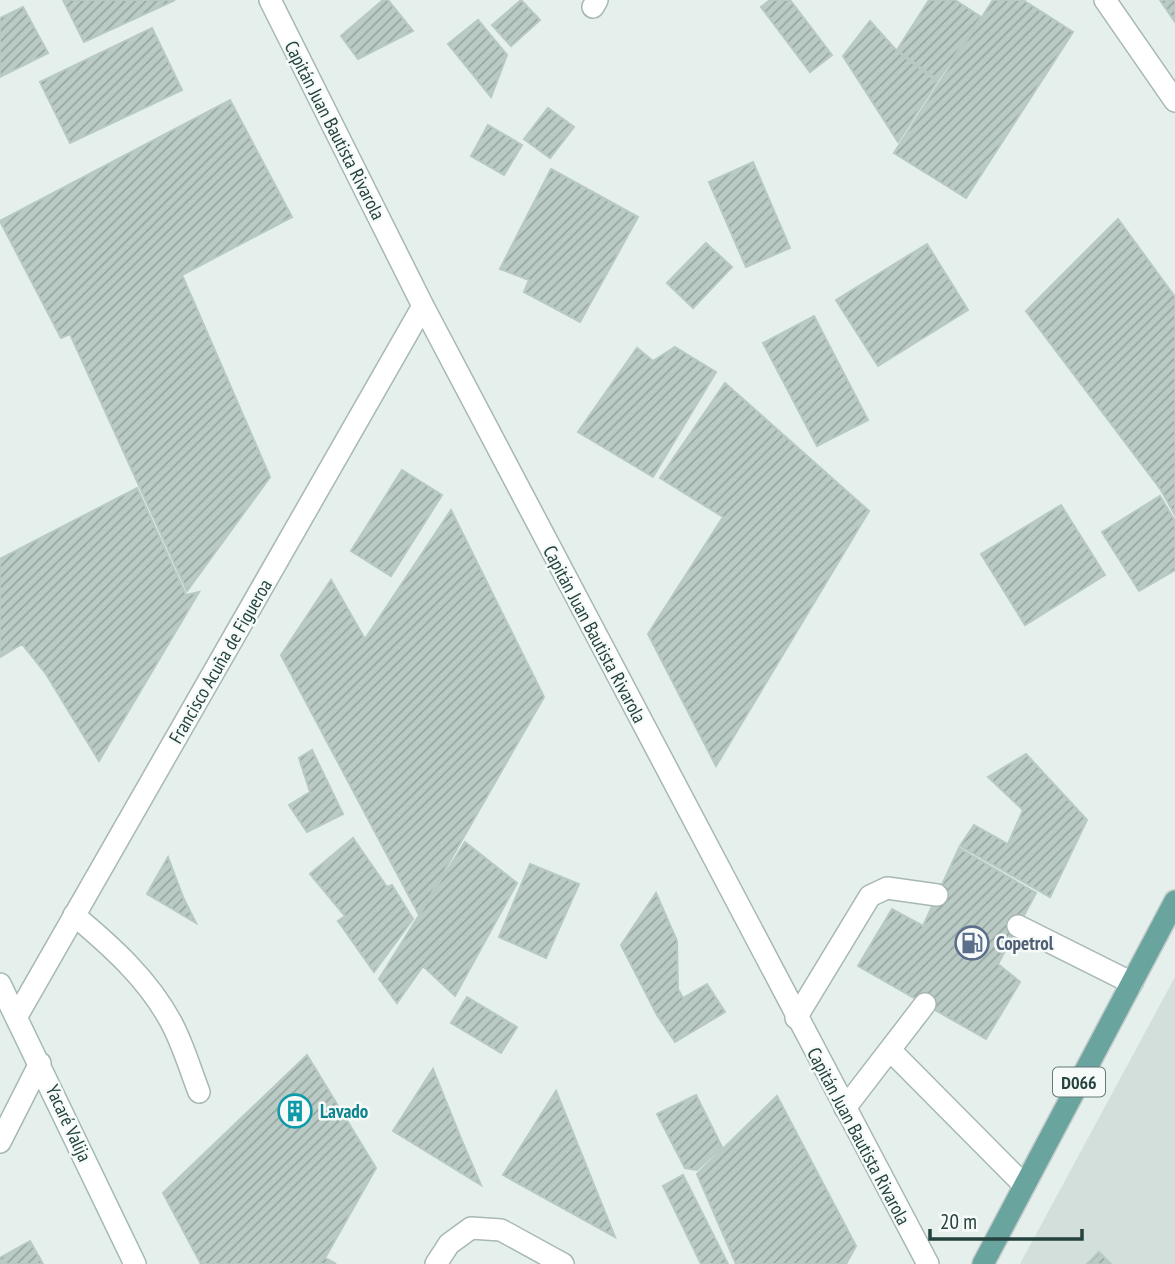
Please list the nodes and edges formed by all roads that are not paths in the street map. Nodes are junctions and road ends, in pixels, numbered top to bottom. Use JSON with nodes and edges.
{"nodes":[{"id":1,"x":270,"y":0,"type":"edge"},
{"id":2,"x":1105,"y":0,"type":"edge"},
{"id":3,"x":1175,"y":101,"type":"edge"},
{"id":4,"x":423,"y":306,"type":"junction"},
{"id":5,"x":937,"y":895,"type":"dead end"},
{"id":6,"x":1175,"y":901,"type":"edge"},
{"id":7,"x":74,"y":915,"type":"junction"},
{"id":8,"x":1018,"y":926,"type":"dead end"},
{"id":9,"x":1132,"y":983,"type":"junction"},
{"id":10,"x":0,"y":984,"type":"edge"},
{"id":11,"x":925,"y":1004,"type":"dead end"},
{"id":12,"x":16,"y":1016,"type":"junction"},
{"id":13,"x":796,"y":1018,"type":"junction"},
{"id":14,"x":890,"y":1050,"type":"junction"},
{"id":15,"x":40,"y":1063,"type":"junction"},
{"id":16,"x":198,"y":1092,"type":"dead end"},
{"id":17,"x":845,"y":1108,"type":"junction"},
{"id":18,"x":0,"y":1142,"type":"edge"},
{"id":19,"x":1024,"y":1185,"type":"junction"},
{"id":20,"x":135,"y":1264,"type":"edge"},
{"id":21,"x":436,"y":1264,"type":"edge"},
{"id":22,"x":563,"y":1264,"type":"edge"},
{"id":23,"x":928,"y":1264,"type":"edge"},
{"id":24,"x":983,"y":1264,"type":"edge"}],
"edges":[{"from":1,"to":4,"type":"street","name":"Capitán Juan Bautista Rivarola"},
{"from":2,"to":3,"type":"street"},
{"from":4,"to":7,"type":"street","name":"Francisco Acuña de Figueroa"},
{"from":4,"to":13,"type":"street","name":"Capitán Juan Bautista Rivarola"},
{"from":5,"to":13,"type":"street"},
{"from":6,"to":9,"type":"main road","number":"D066"},
{"from":7,"to":12,"type":"street","name":"Francisco Acuña de Figueroa"},
{"from":7,"to":16,"type":"street"},
{"from":8,"to":9,"type":"street"},
{"from":9,"to":19,"type":"main road","number":"D066"},
{"from":10,"to":12,"type":"street","name":"Yacaré Valija"},
{"from":11,"to":14,"type":"street"},
{"from":12,"to":15,"type":"street","name":"Yacaré Valija"},
{"from":13,"to":17,"type":"street","name":"Capitán Juan Bautista Rivarola"},
{"from":14,"to":17,"type":"street"},
{"from":14,"to":19,"type":"street"},
{"from":15,"to":18,"type":"street"},
{"from":15,"to":20,"type":"street","name":"Yacaré Valija"},
{"from":17,"to":23,"type":"street","name":"Capitán Juan Bautista Rivarola"},
{"from":19,"to":24,"type":"main road","number":"D066"},
{"from":21,"to":22,"type":"street"}]}
